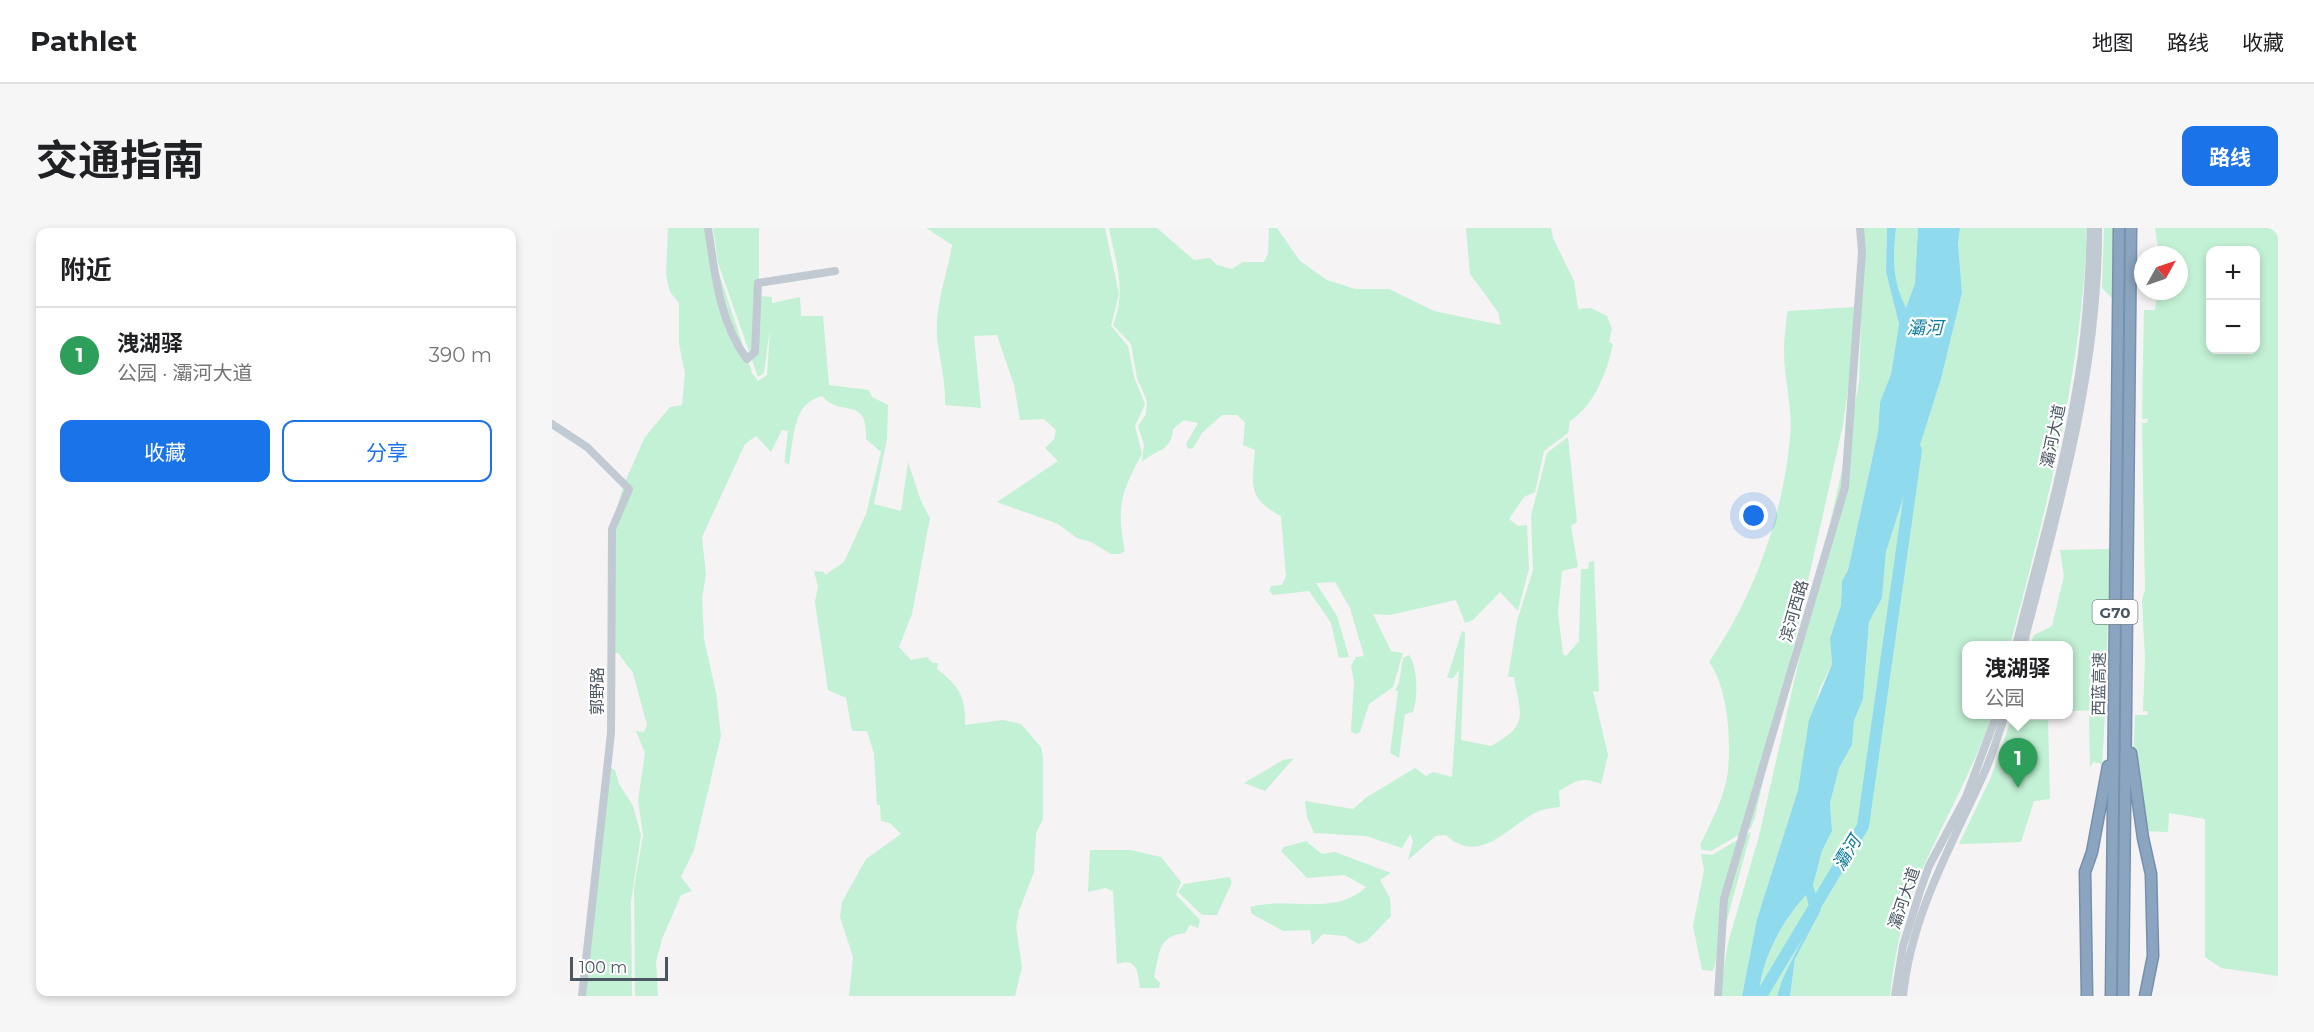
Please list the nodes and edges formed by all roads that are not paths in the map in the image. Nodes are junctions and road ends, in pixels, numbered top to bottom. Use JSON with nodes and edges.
{"nodes":[{"id":1,"x":708,"y":228,"type":"edge"},
{"id":2,"x":1860,"y":228,"type":"edge"},
{"id":3,"x":2091,"y":228,"type":"edge"},
{"id":4,"x":2098,"y":228,"type":"edge"},
{"id":5,"x":2119,"y":228,"type":"edge"},
{"id":6,"x":2131,"y":228,"type":"edge"},
{"id":7,"x":835,"y":271,"type":"dead end"},
{"id":8,"x":552,"y":423,"type":"edge"},
{"id":9,"x":2017,"y":641,"type":"edge"},
{"id":10,"x":2024,"y":641,"type":"edge"},
{"id":11,"x":2114,"y":685,"type":"junction"},
{"id":12,"x":2126,"y":688,"type":"junction"},
{"id":13,"x":1995,"y":719,"type":"edge"},
{"id":14,"x":2003,"y":719,"type":"edge"},
{"id":15,"x":582,"y":996,"type":"edge"},
{"id":16,"x":1718,"y":996,"type":"edge"},
{"id":17,"x":1894,"y":996,"type":"edge"},
{"id":18,"x":1903,"y":996,"type":"edge"},
{"id":19,"x":2086,"y":996,"type":"edge"},
{"id":20,"x":2111,"y":996,"type":"edge"},
{"id":21,"x":2123,"y":996,"type":"edge"},
{"id":22,"x":2145,"y":996,"type":"edge"}],
"edges":[{"from":1,"to":7,"type":"street"},
{"from":2,"to":16,"type":"street","name":"滨河西路"},
{"from":3,"to":9,"type":"street","name":"灞河大道"},
{"from":4,"to":10,"type":"street","name":"灞河大道"},
{"from":5,"to":11,"type":"highway","name":"西蓝高速","number":"G70"},
{"from":6,"to":12,"type":"highway","name":"西蓝高速","number":"G70"},
{"from":8,"to":15,"type":"street","name":"郭野路"},
{"from":11,"to":19,"type":"highway"},
{"from":11,"to":20,"type":"highway","name":"西蓝高速","number":"G70"},
{"from":12,"to":21,"type":"highway","name":"西蓝高速","number":"G70"},
{"from":12,"to":22,"type":"highway"},
{"from":13,"to":17,"type":"street","name":"灞河大道"},
{"from":14,"to":18,"type":"street","name":"灞河大道"}]}
